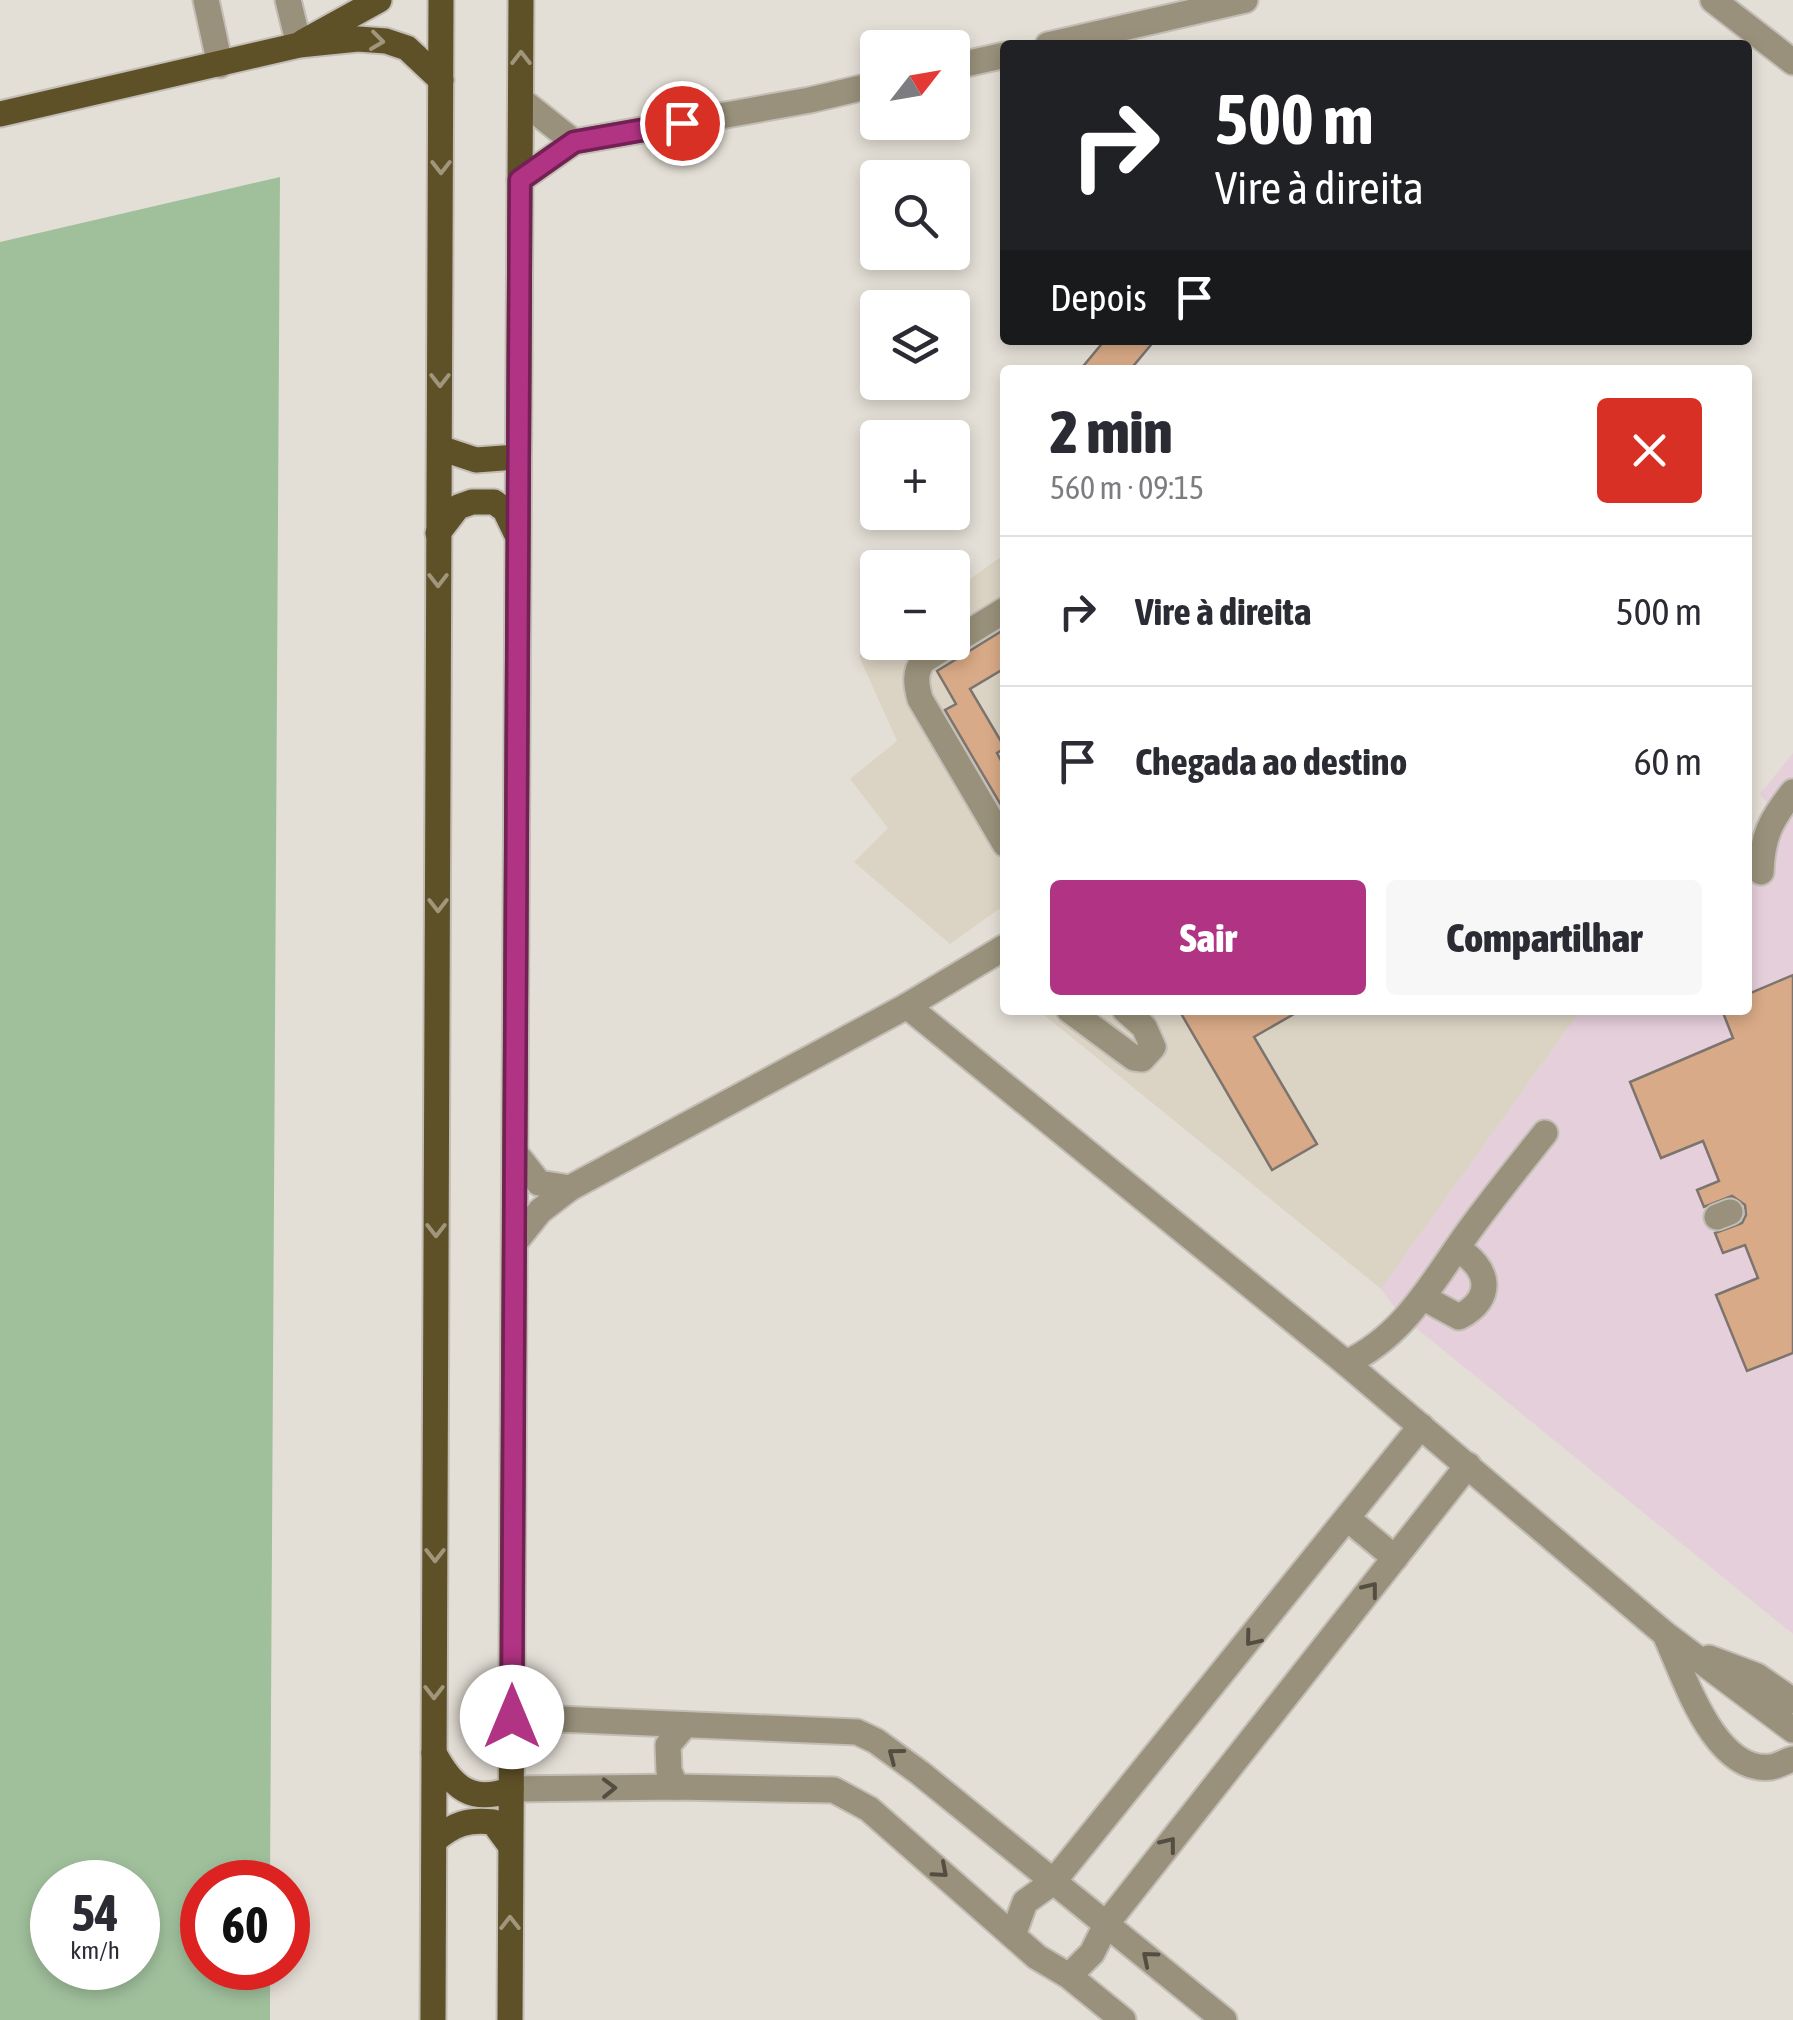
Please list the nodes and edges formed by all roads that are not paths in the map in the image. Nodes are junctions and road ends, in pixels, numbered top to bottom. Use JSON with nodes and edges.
{"nodes":[{"id":1,"x":206,"y":0,"type":"edge"},
{"id":2,"x":288,"y":0,"type":"edge"},
{"id":3,"x":379,"y":0,"type":"edge"},
{"id":4,"x":441,"y":0,"type":"edge"},
{"id":5,"x":521,"y":0,"type":"edge"},
{"id":6,"x":1244,"y":0,"type":"edge"},
{"id":7,"x":1713,"y":0,"type":"edge"},
{"id":8,"x":1070,"y":40,"type":"edge"},
{"id":9,"x":299,"y":44,"type":"junction"},
{"id":10,"x":1000,"y":56,"type":"edge"},
{"id":11,"x":1793,"y":62,"type":"edge"},
{"id":12,"x":970,"y":63,"type":"edge"},
{"id":13,"x":220,"y":65,"type":"junction"},
{"id":14,"x":441,"y":80,"type":"junction"},
{"id":15,"x":860,"y":88,"type":"edge"},
{"id":16,"x":521,"y":100,"type":"junction"},
{"id":17,"x":0,"y":114,"type":"edge"},
{"id":18,"x":574,"y":142,"type":"junction"},
{"id":19,"x":520,"y":180,"type":"junction"},
{"id":20,"x":440,"y":448,"type":"junction"},
{"id":21,"x":517,"y":457,"type":"junction"},
{"id":22,"x":438,"y":534,"type":"junction"},
{"id":23,"x":518,"y":538,"type":"junction"},
{"id":24,"x":1000,"y":613,"type":"edge"},
{"id":25,"x":1793,"y":792,"type":"edge"},
{"id":26,"x":1000,"y":835,"type":"edge"},
{"id":27,"x":1761,"y":872,"type":"dead end"},
{"id":28,"x":1000,"y":950,"type":"edge"},
{"id":29,"x":906,"y":1006,"type":"junction"},
{"id":30,"x":1076,"y":1015,"type":"edge"},
{"id":31,"x":1130,"y":1015,"type":"edge"},
{"id":32,"x":1545,"y":1132,"type":"dead end"},
{"id":33,"x":516,"y":1154,"type":"junction"},
{"id":34,"x":570,"y":1188,"type":"junction"},
{"id":35,"x":516,"y":1241,"type":"junction"},
{"id":36,"x":1457,"y":1249,"type":"junction"},
{"id":37,"x":1424,"y":1298,"type":"junction"},
{"id":38,"x":1346,"y":1363,"type":"junction"},
{"id":39,"x":1422,"y":1426,"type":"junction"},
{"id":40,"x":1468,"y":1465,"type":"junction"},
{"id":41,"x":1348,"y":1519,"type":"junction"},
{"id":42,"x":1395,"y":1558,"type":"junction"},
{"id":43,"x":1665,"y":1634,"type":"junction"},
{"id":44,"x":1690,"y":1652,"type":"junction"},
{"id":45,"x":1792,"y":1699,"type":"edge"},
{"id":46,"x":512,"y":1717,"type":"junction"},
{"id":47,"x":685,"y":1726,"type":"junction"},
{"id":48,"x":1793,"y":1730,"type":"edge"},
{"id":49,"x":434,"y":1753,"type":"junction"},
{"id":50,"x":1793,"y":1759,"type":"edge"},
{"id":51,"x":676,"y":1787,"type":"junction"},
{"id":52,"x":512,"y":1789,"type":"junction"},
{"id":53,"x":435,"y":1840,"type":"junction"},
{"id":54,"x":510,"y":1845,"type":"junction"},
{"id":55,"x":1053,"y":1882,"type":"junction"},
{"id":56,"x":1107,"y":1923,"type":"junction"},
{"id":57,"x":1013,"y":1935,"type":"junction"},
{"id":58,"x":1069,"y":1976,"type":"junction"},
{"id":59,"x":433,"y":2020,"type":"edge"},
{"id":60,"x":510,"y":2020,"type":"edge"},
{"id":61,"x":1123,"y":2020,"type":"edge"},
{"id":62,"x":1224,"y":2020,"type":"edge"}],
"edges":[{"from":1,"to":13,"type":"street"},
{"from":2,"to":9,"type":"street"},
{"from":3,"to":9,"type":"main road"},
{"from":4,"to":14,"type":"main road"},
{"from":16,"to":5,"type":"main road","one_way":true},
{"from":6,"to":8,"type":"street"},
{"from":7,"to":11,"type":"street"},
{"from":9,"to":13,"type":"main road"},
{"from":9,"to":14,"type":"main road","one_way":true},
{"from":10,"to":12,"type":"street"},
{"from":13,"to":17,"type":"main road"},
{"from":14,"to":20,"type":"main road","one_way":true},
{"from":15,"to":18,"type":"street"},
{"from":16,"to":18,"type":"street"},
{"from":16,"to":19,"type":"main road"},
{"from":18,"to":19,"type":"street"},
{"from":19,"to":21,"type":"main road"},
{"from":20,"to":21,"type":"main road"},
{"from":20,"to":22,"type":"main road"},
{"from":21,"to":23,"type":"main road"},
{"from":22,"to":23,"type":"main road"},
{"from":22,"to":49,"type":"main road","one_way":true},
{"from":23,"to":33,"type":"main road"},
{"from":24,"to":26,"type":"street"},
{"from":25,"to":27,"type":"street"},
{"from":28,"to":29,"type":"street"},
{"from":29,"to":34,"type":"street"},
{"from":29,"to":38,"type":"street"},
{"from":30,"to":31,"type":"street"},
{"from":32,"to":36,"type":"street"},
{"from":33,"to":34,"type":"street"},
{"from":33,"to":35,"type":"main road"},
{"from":34,"to":35,"type":"street"},
{"from":35,"to":46,"type":"main road"},
{"from":36,"to":37,"type":"street"},
{"from":36,"to":37,"type":"street"},
{"from":37,"to":38,"type":"street"},
{"from":38,"to":39,"type":"street"},
{"from":39,"to":40,"type":"street"},
{"from":39,"to":41,"type":"street"},
{"from":40,"to":42,"type":"street"},
{"from":40,"to":43,"type":"street"},
{"from":41,"to":42,"type":"street"},
{"from":41,"to":55,"type":"street","one_way":true},
{"from":56,"to":42,"type":"street","one_way":true},
{"from":43,"to":44,"type":"street"},
{"from":43,"to":50,"type":"street"},
{"from":44,"to":45,"type":"street"},
{"from":44,"to":48,"type":"street"},
{"from":46,"to":47,"type":"street"},
{"from":46,"to":52,"type":"main road"},
{"from":47,"to":51,"type":"street"},
{"from":55,"to":47,"type":"street","one_way":true},
{"from":49,"to":52,"type":"main road"},
{"from":49,"to":53,"type":"main road"},
{"from":52,"to":51,"type":"street","one_way":true},
{"from":51,"to":57,"type":"street","one_way":true},
{"from":52,"to":54,"type":"main road"},
{"from":53,"to":54,"type":"main road"},
{"from":53,"to":59,"type":"main road"},
{"from":60,"to":54,"type":"main road","one_way":true},
{"from":55,"to":56,"type":"street"},
{"from":55,"to":57,"type":"street"},
{"from":56,"to":58,"type":"street"},
{"from":62,"to":56,"type":"street","one_way":true},
{"from":57,"to":58,"type":"street"},
{"from":58,"to":61,"type":"street"}]}
